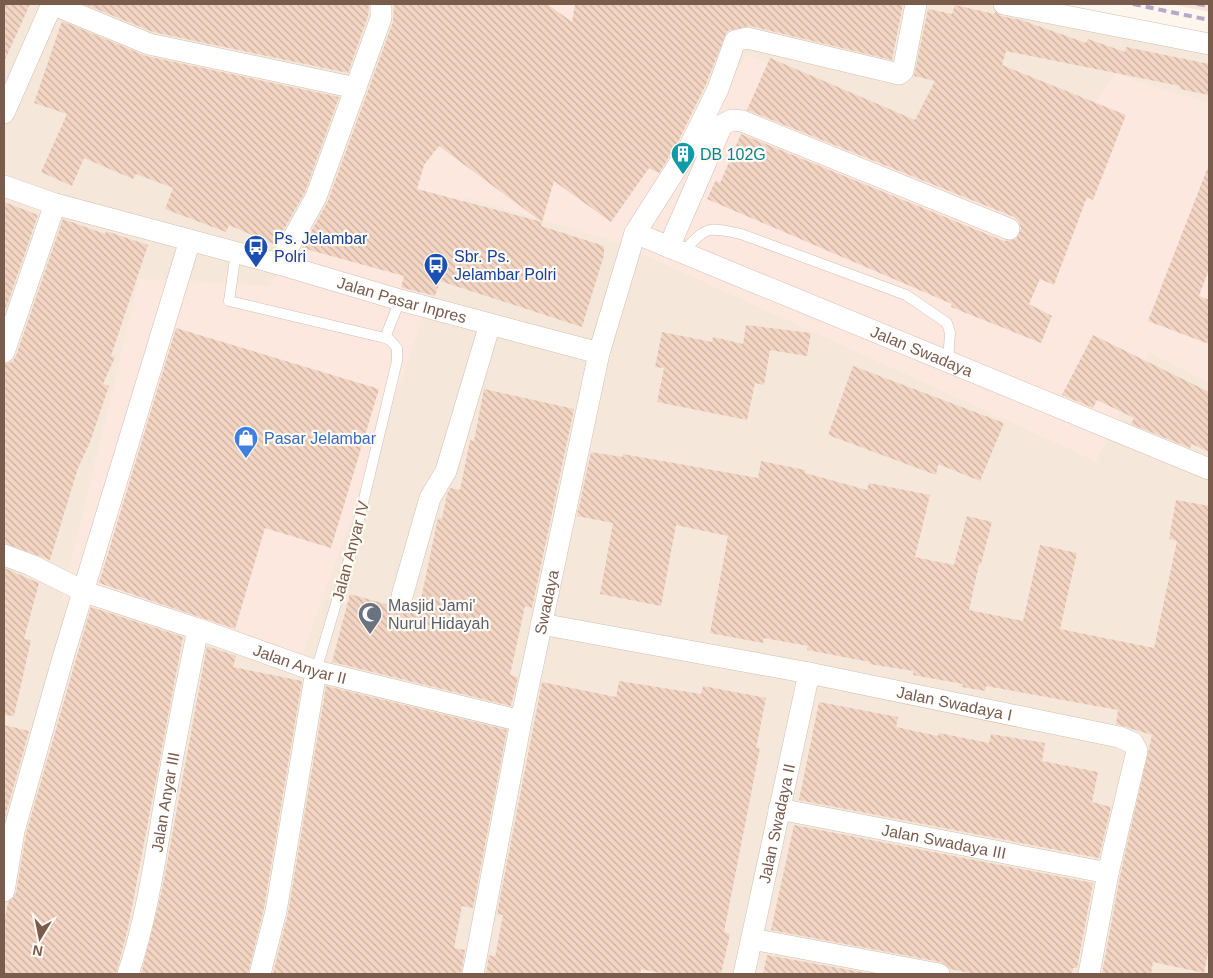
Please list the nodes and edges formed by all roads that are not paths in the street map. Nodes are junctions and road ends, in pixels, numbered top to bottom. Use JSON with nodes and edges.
{"nodes":[{"id":1,"x":52,"y":4,"type":"edge"},
{"id":2,"x":381,"y":4,"type":"edge"},
{"id":3,"x":916,"y":4,"type":"edge"},
{"id":4,"x":1004,"y":4,"type":"edge"},
{"id":5,"x":1209,"y":44,"type":"edge"},
{"id":6,"x":356,"y":88,"type":"junction"},
{"id":7,"x":4,"y":113,"type":"edge"},
{"id":8,"x":4,"y":186,"type":"edge"},
{"id":9,"x":55,"y":204,"type":"junction"},
{"id":10,"x":1008,"y":229,"type":"dead end"},
{"id":11,"x":635,"y":233,"type":"junction"},
{"id":12,"x":190,"y":240,"type":"junction"},
{"id":13,"x":676,"y":250,"type":"junction"},
{"id":14,"x":236,"y":252,"type":"junction"},
{"id":15,"x":279,"y":264,"type":"junction"},
{"id":16,"x":400,"y":300,"type":"junction"},
{"id":17,"x":490,"y":324,"type":"junction"},
{"id":18,"x":385,"y":338,"type":"junction"},
{"id":19,"x":4,"y":352,"type":"edge"},
{"id":20,"x":599,"y":353,"type":"junction"},
{"id":21,"x":948,"y":362,"type":"junction"},
{"id":22,"x":1209,"y":469,"type":"edge"},
{"id":23,"x":4,"y":555,"type":"edge"},
{"id":24,"x":85,"y":592,"type":"junction"},
{"id":25,"x":402,"y":596,"type":"dead end"},
{"id":26,"x":541,"y":624,"type":"junction"},
{"id":27,"x":198,"y":629,"type":"junction"},
{"id":28,"x":316,"y":671,"type":"junction"},
{"id":29,"x":809,"y":673,"type":"junction"},
{"id":30,"x":521,"y":721,"type":"junction"},
{"id":31,"x":779,"y":810,"type":"junction"},
{"id":32,"x":1108,"y":874,"type":"junction"},
{"id":33,"x":4,"y":891,"type":"edge"},
{"id":34,"x":752,"y":939,"type":"junction"},
{"id":35,"x":128,"y":974,"type":"edge"},
{"id":36,"x":260,"y":974,"type":"edge"},
{"id":37,"x":473,"y":974,"type":"edge"},
{"id":38,"x":744,"y":974,"type":"edge"},
{"id":39,"x":939,"y":974,"type":"edge"},
{"id":40,"x":1089,"y":974,"type":"edge"}],
"edges":[{"from":1,"to":6,"type":"street"},
{"from":1,"to":7,"type":"street"},
{"from":2,"to":6,"type":"street"},
{"from":3,"to":11,"type":"street","name":"Swadaya"},
{"from":4,"to":5,"type":"street"},
{"from":6,"to":15,"type":"street"},
{"from":8,"to":9,"type":"street","name":"Jalan Pasar Inpres"},
{"from":9,"to":12,"type":"street","name":"Jalan Pasar Inpres"},
{"from":9,"to":19,"type":"street"},
{"from":10,"to":13,"type":"street"},
{"from":11,"to":13,"type":"street","name":"Jalan Swadaya"},
{"from":11,"to":20,"type":"street","name":"Swadaya"},
{"from":12,"to":14,"type":"street","name":"Jalan Pasar Inpres"},
{"from":12,"to":24,"type":"street"},
{"from":13,"to":21,"type":"street","name":"Jalan Swadaya"},
{"from":13,"to":21,"type":"lane"},
{"from":14,"to":15,"type":"street","name":"Jalan Pasar Inpres"},
{"from":14,"to":18,"type":"lane"},
{"from":15,"to":16,"type":"street","name":"Jalan Pasar Inpres"},
{"from":16,"to":17,"type":"street","name":"Jalan Pasar Inpres"},
{"from":16,"to":18,"type":"lane"},
{"from":17,"to":20,"type":"street","name":"Jalan Pasar Inpres"},
{"from":17,"to":25,"type":"street"},
{"from":18,"to":28,"type":"lane","name":"Jalan Anyar IV"},
{"from":20,"to":26,"type":"street","name":"Swadaya"},
{"from":21,"to":22,"type":"street","name":"Jalan Swadaya"},
{"from":23,"to":24,"type":"street","name":"Jalan Anyar II"},
{"from":24,"to":27,"type":"street","name":"Jalan Anyar II"},
{"from":24,"to":33,"type":"street"},
{"from":26,"to":29,"type":"street","name":"Jalan Swadaya I"},
{"from":26,"to":30,"type":"street","name":"Swadaya"},
{"from":27,"to":28,"type":"street","name":"Jalan Anyar II"},
{"from":27,"to":35,"type":"street","name":"Jalan Anyar III"},
{"from":28,"to":30,"type":"street","name":"Jalan Anyar II"},
{"from":28,"to":36,"type":"street","name":"Jalan Anyar IV"},
{"from":29,"to":31,"type":"street","name":"Jalan Swadaya II"},
{"from":29,"to":32,"type":"street","name":"Jalan Swadaya I"},
{"from":30,"to":37,"type":"street","name":"Swadaya"},
{"from":31,"to":32,"type":"street","name":"Jalan Swadaya III"},
{"from":31,"to":34,"type":"street","name":"Jalan Swadaya II"},
{"from":32,"to":40,"type":"street","name":"Jalan Swadaya I"},
{"from":34,"to":38,"type":"street","name":"Jalan Swadaya II"},
{"from":34,"to":39,"type":"street"}]}
